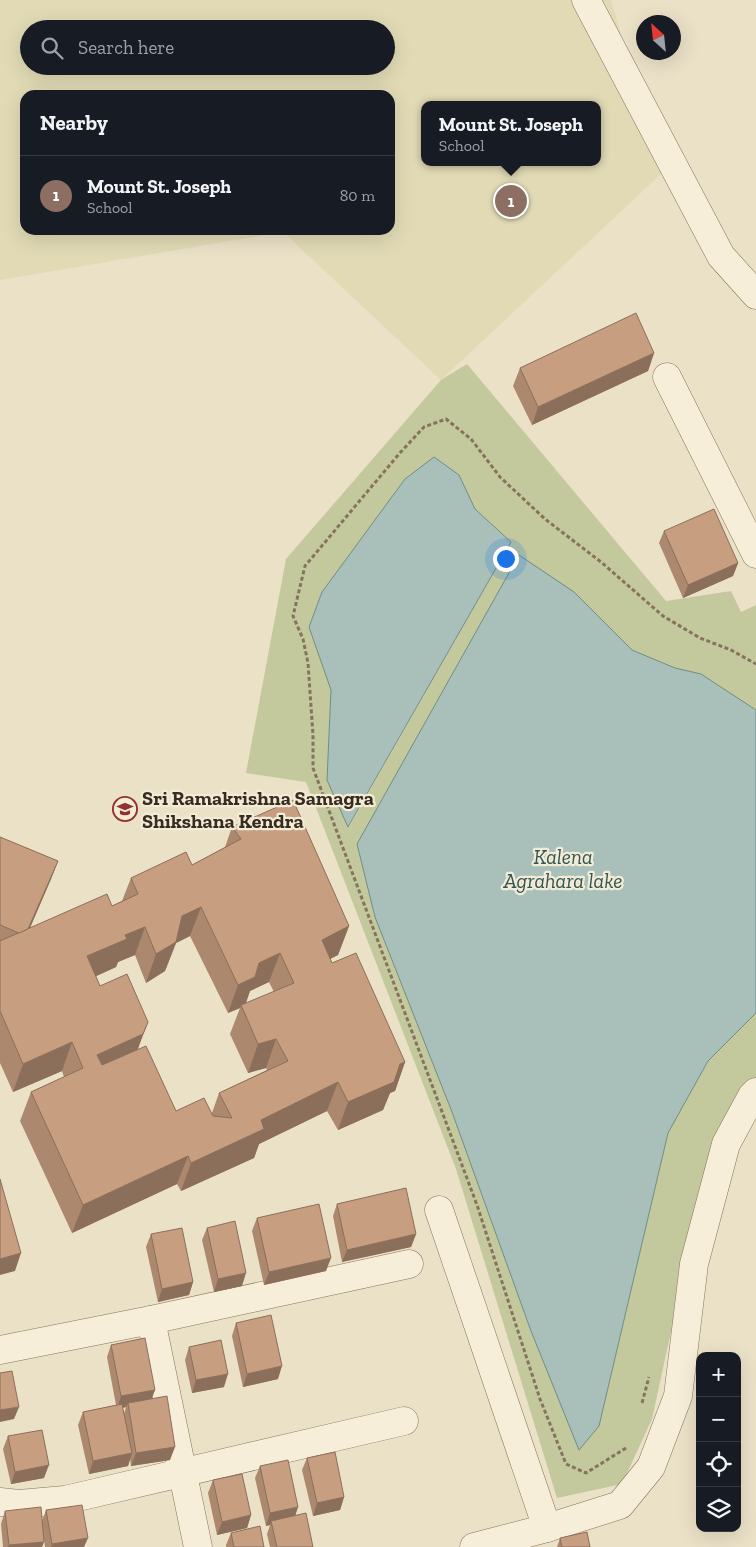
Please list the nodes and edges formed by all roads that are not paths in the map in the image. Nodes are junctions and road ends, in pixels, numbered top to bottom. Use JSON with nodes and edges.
{"nodes":[{"id":1,"x":586,"y":0,"type":"edge"},
{"id":2,"x":756,"y":295,"type":"edge"},
{"id":3,"x":667,"y":377,"type":"dead end"},
{"id":4,"x":756,"y":554,"type":"edge"},
{"id":5,"x":756,"y":1092,"type":"edge"},
{"id":6,"x":439,"y":1210,"type":"dead end"},
{"id":7,"x":409,"y":1264,"type":"dead end"},
{"id":8,"x":151,"y":1320,"type":"junction"},
{"id":9,"x":0,"y":1350,"type":"edge"},
{"id":10,"x":404,"y":1420,"type":"dead end"},
{"id":11,"x":183,"y":1473,"type":"junction"},
{"id":12,"x":0,"y":1502,"type":"edge"},
{"id":13,"x":547,"y":1528,"type":"junction"},
{"id":14,"x":198,"y":1547,"type":"edge"},
{"id":15,"x":474,"y":1547,"type":"edge"}],
"edges":[{"from":1,"to":2,"type":"street"},
{"from":3,"to":4,"type":"street"},
{"from":5,"to":13,"type":"street"},
{"from":6,"to":13,"type":"street"},
{"from":7,"to":8,"type":"street"},
{"from":8,"to":9,"type":"street"},
{"from":8,"to":11,"type":"street"},
{"from":10,"to":11,"type":"street"},
{"from":11,"to":12,"type":"street"},
{"from":11,"to":14,"type":"street"},
{"from":13,"to":15,"type":"street"}]}
